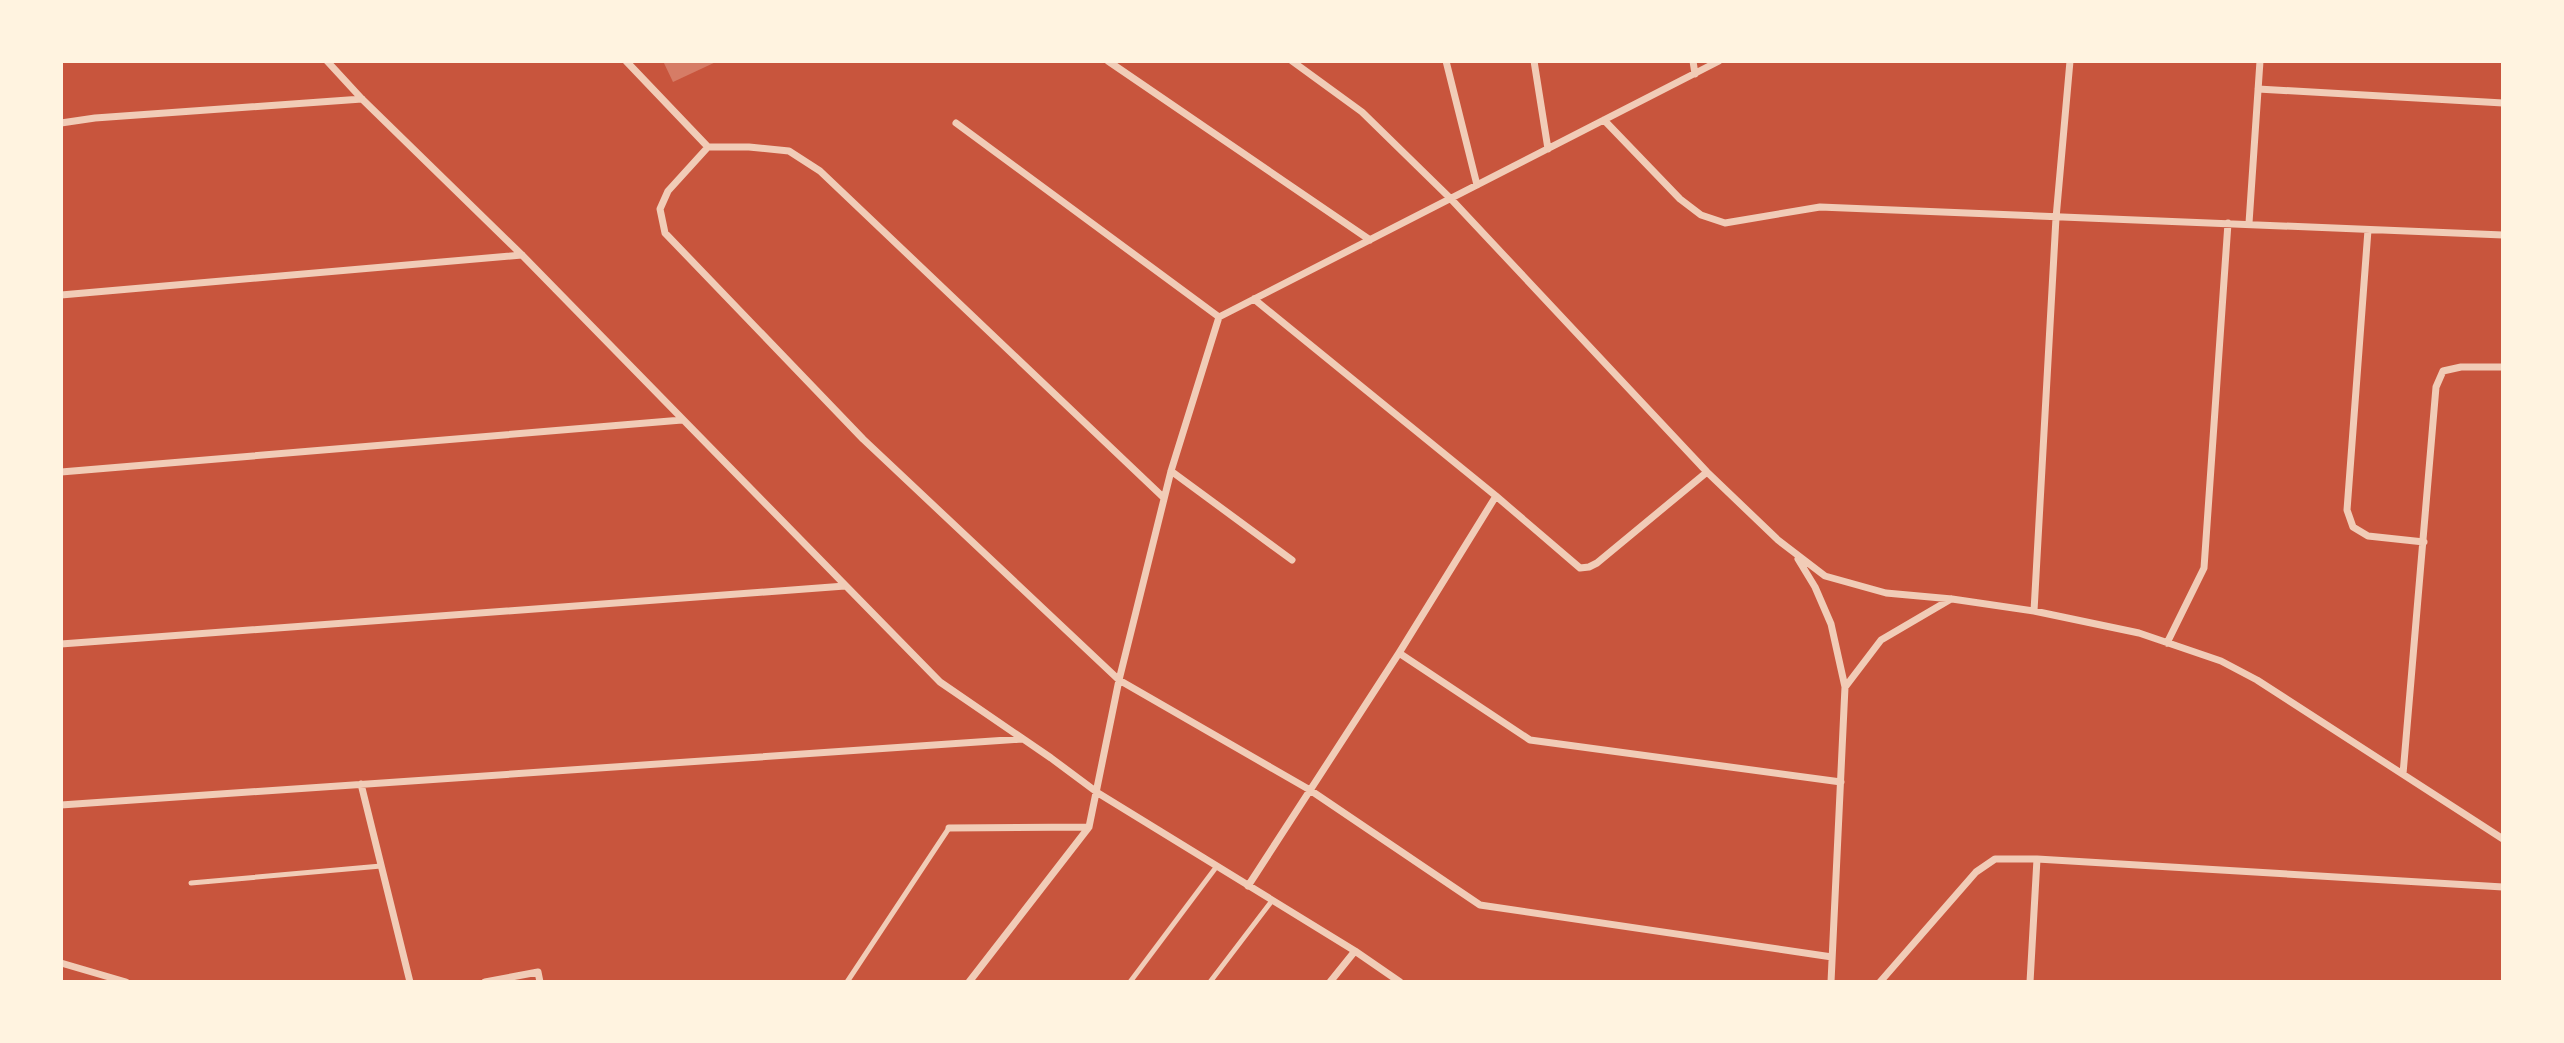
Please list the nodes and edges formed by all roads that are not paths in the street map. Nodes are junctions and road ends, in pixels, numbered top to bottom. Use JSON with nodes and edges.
{"nodes":[{"id":1,"x":327,"y":61,"type":"edge"},
{"id":2,"x":626,"y":61,"type":"edge"},
{"id":3,"x":1108,"y":61,"type":"edge"},
{"id":4,"x":1292,"y":61,"type":"edge"},
{"id":5,"x":1446,"y":61,"type":"edge"},
{"id":6,"x":1534,"y":61,"type":"edge"},
{"id":7,"x":1693,"y":61,"type":"edge"},
{"id":8,"x":1719,"y":61,"type":"edge"},
{"id":9,"x":2070,"y":61,"type":"edge"},
{"id":10,"x":2260,"y":61,"type":"edge"},
{"id":11,"x":1695,"y":74,"type":"junction"},
{"id":12,"x":2258,"y":89,"type":"junction"},
{"id":13,"x":362,"y":99,"type":"junction"},
{"id":14,"x":2503,"y":103,"type":"edge"},
{"id":15,"x":1604,"y":120,"type":"junction"},
{"id":16,"x":61,"y":122,"type":"edge"},
{"id":17,"x":956,"y":123,"type":"dead end"},
{"id":18,"x":708,"y":147,"type":"junction"},
{"id":19,"x":1548,"y":149,"type":"junction"},
{"id":20,"x":1477,"y":185,"type":"junction"},
{"id":21,"x":1451,"y":199,"type":"junction"},
{"id":22,"x":2056,"y":218,"type":"junction"},
{"id":23,"x":2228,"y":223,"type":"junction"},
{"id":24,"x":2249,"y":223,"type":"junction"},
{"id":25,"x":2368,"y":230,"type":"junction"},
{"id":26,"x":2503,"y":235,"type":"edge"},
{"id":27,"x":1370,"y":240,"type":"junction"},
{"id":28,"x":522,"y":255,"type":"junction"},
{"id":29,"x":61,"y":295,"type":"edge"},
{"id":30,"x":1254,"y":299,"type":"junction"},
{"id":31,"x":1219,"y":317,"type":"junction"},
{"id":32,"x":2503,"y":367,"type":"edge"},
{"id":33,"x":682,"y":419,"type":"junction"},
{"id":34,"x":1171,"y":471,"type":"junction"},
{"id":35,"x":61,"y":472,"type":"edge"},
{"id":36,"x":1707,"y":472,"type":"junction"},
{"id":37,"x":1496,"y":496,"type":"junction"},
{"id":38,"x":1164,"y":498,"type":"junction"},
{"id":39,"x":2424,"y":542,"type":"junction"},
{"id":40,"x":1796,"y":555,"type":"junction"},
{"id":41,"x":1292,"y":560,"type":"dead end"},
{"id":42,"x":845,"y":586,"type":"junction"},
{"id":43,"x":1952,"y":598,"type":"junction"},
{"id":44,"x":2034,"y":611,"type":"junction"},
{"id":45,"x":2167,"y":643,"type":"junction"},
{"id":46,"x":61,"y":644,"type":"edge"},
{"id":47,"x":1399,"y":653,"type":"junction"},
{"id":48,"x":1119,"y":680,"type":"junction"},
{"id":49,"x":1846,"y":687,"type":"junction"},
{"id":50,"x":1022,"y":738,"type":"junction"},
{"id":51,"x":2403,"y":774,"type":"junction"},
{"id":52,"x":1841,"y":782,"type":"junction"},
{"id":53,"x":361,"y":784,"type":"junction"},
{"id":54,"x":1310,"y":790,"type":"junction"},
{"id":55,"x":1098,"y":793,"type":"junction"},
{"id":56,"x":61,"y":806,"type":"edge"},
{"id":57,"x":1089,"y":827,"type":"junction"},
{"id":58,"x":949,"y":828,"type":"joint"},
{"id":59,"x":2503,"y":839,"type":"edge"},
{"id":60,"x":2037,"y":859,"type":"junction"},
{"id":61,"x":381,"y":866,"type":"junction"},
{"id":62,"x":1217,"y":866,"type":"junction"},
{"id":63,"x":191,"y":883,"type":"dead end"},
{"id":64,"x":1248,"y":886,"type":"junction"},
{"id":65,"x":2503,"y":887,"type":"edge"},
{"id":66,"x":1271,"y":902,"type":"junction"},
{"id":67,"x":1354,"y":951,"type":"junction"},
{"id":68,"x":1832,"y":957,"type":"junction"},
{"id":69,"x":61,"y":963,"type":"edge"},
{"id":70,"x":126,"y":982,"type":"edge"},
{"id":71,"x":410,"y":982,"type":"edge"},
{"id":72,"x":485,"y":982,"type":"edge"},
{"id":73,"x":540,"y":982,"type":"edge"},
{"id":74,"x":847,"y":982,"type":"edge"},
{"id":75,"x":969,"y":982,"type":"edge"},
{"id":76,"x":1130,"y":982,"type":"edge"},
{"id":77,"x":1210,"y":982,"type":"edge"},
{"id":78,"x":1330,"y":982,"type":"edge"},
{"id":79,"x":1400,"y":982,"type":"edge"},
{"id":80,"x":1830,"y":982,"type":"edge"},
{"id":81,"x":1880,"y":982,"type":"edge"},
{"id":82,"x":2030,"y":982,"type":"edge"}],
"edges":[{"from":1,"to":13,"type":"street"},
{"from":2,"to":18,"type":"street"},
{"from":3,"to":27,"type":"street"},
{"from":4,"to":21,"type":"street"},
{"from":5,"to":20,"type":"street"},
{"from":6,"to":19,"type":"street"},
{"from":7,"to":11,"type":"street"},
{"from":8,"to":11,"type":"street"},
{"from":9,"to":22,"type":"street"},
{"from":10,"to":12,"type":"street"},
{"from":11,"to":15,"type":"street"},
{"from":12,"to":14,"type":"street"},
{"from":12,"to":24,"type":"street"},
{"from":13,"to":16,"type":"street"},
{"from":13,"to":28,"type":"street"},
{"from":15,"to":19,"type":"street"},
{"from":15,"to":22,"type":"street"},
{"from":17,"to":31,"type":"street"},
{"from":18,"to":38,"type":"street"},
{"from":18,"to":48,"type":"street"},
{"from":19,"to":20,"type":"street"},
{"from":20,"to":21,"type":"street"},
{"from":21,"to":27,"type":"street"},
{"from":21,"to":36,"type":"street"},
{"from":22,"to":23,"type":"street"},
{"from":22,"to":44,"type":"street"},
{"from":23,"to":24,"type":"street"},
{"from":23,"to":45,"type":"street"},
{"from":24,"to":25,"type":"street"},
{"from":25,"to":26,"type":"street"},
{"from":25,"to":39,"type":"street"},
{"from":27,"to":30,"type":"street"},
{"from":28,"to":29,"type":"street"},
{"from":28,"to":33,"type":"street"},
{"from":30,"to":31,"type":"street"},
{"from":30,"to":37,"type":"street"},
{"from":31,"to":34,"type":"street"},
{"from":32,"to":39,"type":"street"},
{"from":33,"to":35,"type":"street"},
{"from":33,"to":42,"type":"street"},
{"from":34,"to":38,"type":"street"},
{"from":34,"to":41,"type":"street"},
{"from":36,"to":37,"type":"street"},
{"from":36,"to":40,"type":"street"},
{"from":37,"to":47,"type":"street"},
{"from":38,"to":48,"type":"street"},
{"from":39,"to":51,"type":"street"},
{"from":40,"to":43,"type":"street"},
{"from":40,"to":49,"type":"street"},
{"from":42,"to":46,"type":"street"},
{"from":42,"to":50,"type":"street"},
{"from":43,"to":44,"type":"street"},
{"from":43,"to":49,"type":"street"},
{"from":44,"to":45,"type":"street"},
{"from":45,"to":51,"type":"street"},
{"from":47,"to":52,"type":"street"},
{"from":47,"to":54,"type":"street"},
{"from":48,"to":54,"type":"street"},
{"from":48,"to":55,"type":"street"},
{"from":49,"to":52,"type":"street"},
{"from":50,"to":53,"type":"street"},
{"from":50,"to":55,"type":"street"},
{"from":51,"to":59,"type":"street"},
{"from":52,"to":68,"type":"street"},
{"from":53,"to":56,"type":"street"},
{"from":53,"to":61,"type":"street"},
{"from":54,"to":64,"type":"street"},
{"from":54,"to":68,"type":"street"},
{"from":55,"to":57,"type":"street"},
{"from":55,"to":62,"type":"street"},
{"from":57,"to":58,"type":"street"},
{"from":57,"to":75,"type":"street"},
{"from":58,"to":74,"type":"lane"},
{"from":60,"to":65,"type":"street"},
{"from":60,"to":81,"type":"street"},
{"from":60,"to":82,"type":"street"},
{"from":61,"to":63,"type":"lane"},
{"from":61,"to":71,"type":"street"},
{"from":62,"to":64,"type":"street"},
{"from":62,"to":76,"type":"lane"},
{"from":64,"to":66,"type":"street"},
{"from":66,"to":67,"type":"street"},
{"from":66,"to":77,"type":"lane"},
{"from":67,"to":78,"type":"street"},
{"from":67,"to":79,"type":"street"},
{"from":68,"to":80,"type":"street"},
{"from":69,"to":70,"type":"street"},
{"from":72,"to":73,"type":"street"}]}
